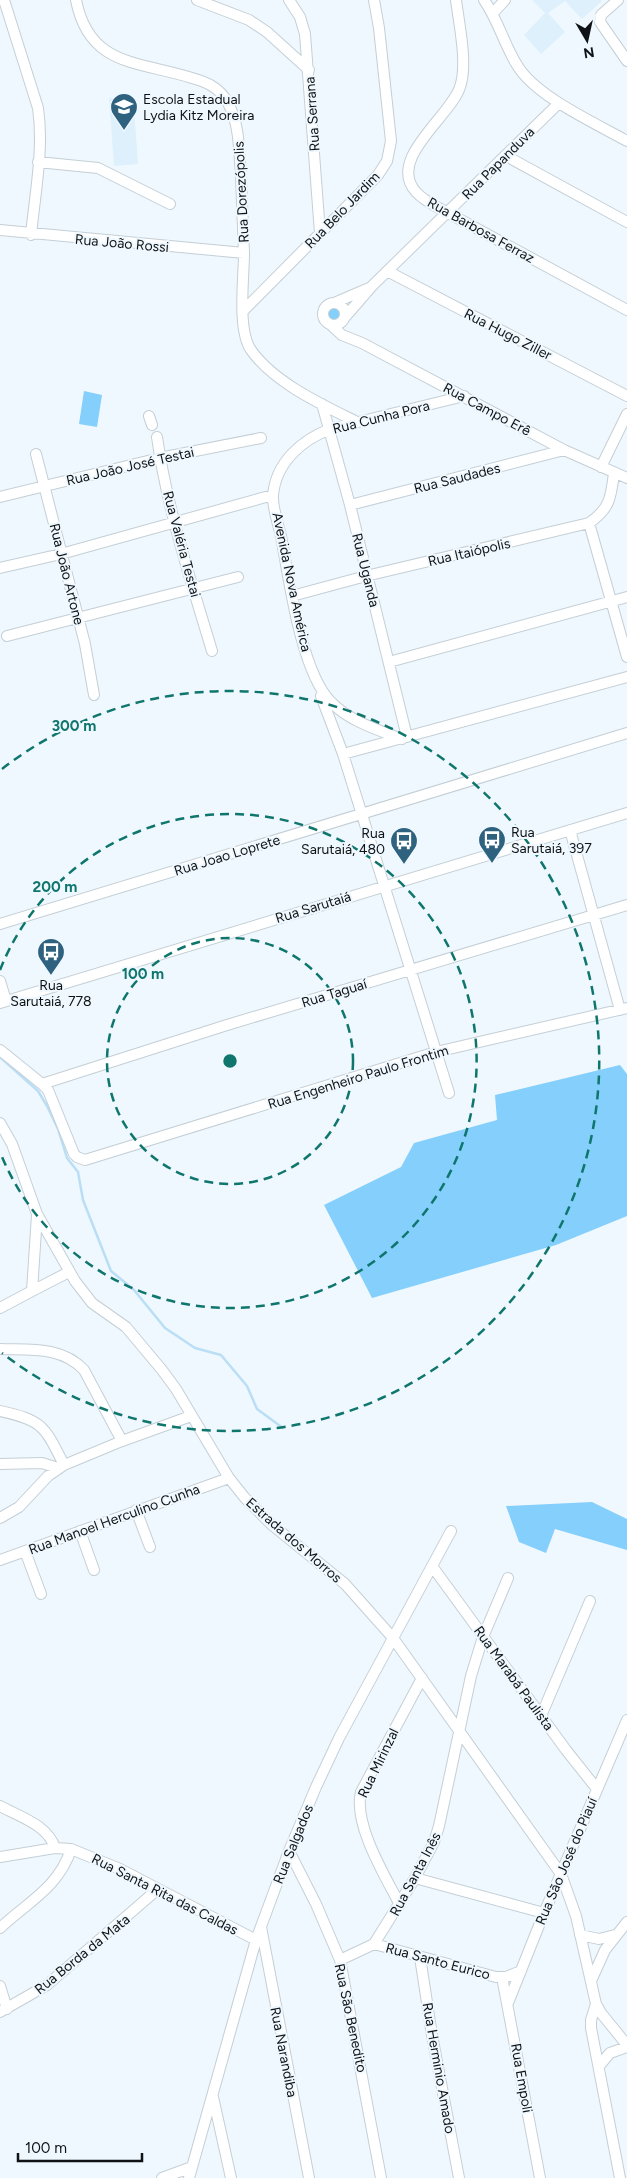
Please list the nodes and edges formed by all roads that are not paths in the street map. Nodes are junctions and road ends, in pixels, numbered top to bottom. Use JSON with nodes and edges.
{"nodes":[{"id":1,"x":4,"y":0,"type":"edge"},
{"id":2,"x":76,"y":0,"type":"edge"},
{"id":3,"x":197,"y":0,"type":"edge"},
{"id":4,"x":289,"y":0,"type":"edge"},
{"id":5,"x":374,"y":0,"type":"edge"},
{"id":6,"x":456,"y":0,"type":"edge"},
{"id":7,"x":484,"y":0,"type":"edge"},
{"id":8,"x":505,"y":0,"type":"edge"},
{"id":9,"x":618,"y":0,"type":"edge"},
{"id":10,"x":492,"y":13,"type":"junction"},
{"id":11,"x":627,"y":61,"type":"edge"},
{"id":12,"x":309,"y":70,"type":"junction"},
{"id":13,"x":559,"y":103,"type":"junction"},
{"id":14,"x":627,"y":141,"type":"edge"},
{"id":15,"x":506,"y":156,"type":"junction"},
{"id":16,"x":38,"y":162,"type":"junction"},
{"id":17,"x":170,"y":204,"type":"dead end"},
{"id":18,"x":448,"y":213,"type":"junction"},
{"id":19,"x":627,"y":222,"type":"edge"},
{"id":20,"x":0,"y":230,"type":"edge"},
{"id":21,"x":320,"y":233,"type":"junction"},
{"id":22,"x":30,"y":235,"type":"junction"},
{"id":23,"x":244,"y":253,"type":"junction"},
{"id":24,"x":389,"y":272,"type":"junction"},
{"id":25,"x":372,"y":286,"type":"junction"},
{"id":26,"x":334,"y":303,"type":"junction"},
{"id":27,"x":244,"y":310,"type":"junction"},
{"id":28,"x":627,"y":310,"type":"edge"},
{"id":29,"x":344,"y":319,"type":"junction"},
{"id":30,"x":331,"y":325,"type":"junction"},
{"id":31,"x":362,"y":343,"type":"junction"},
{"id":32,"x":464,"y":396,"type":"junction"},
{"id":33,"x":627,"y":396,"type":"edge"},
{"id":34,"x":322,"y":404,"type":"junction"},
{"id":35,"x":627,"y":414,"type":"edge"},
{"id":36,"x":357,"y":422,"type":"junction"},
{"id":37,"x":330,"y":429,"type":"junction"},
{"id":38,"x":157,"y":437,"type":"dead end"},
{"id":39,"x":261,"y":438,"type":"dead end"},
{"id":40,"x":564,"y":450,"type":"junction"},
{"id":41,"x":36,"y":454,"type":"dead end"},
{"id":42,"x":160,"y":458,"type":"junction"},
{"id":43,"x":601,"y":467,"type":"junction"},
{"id":44,"x":614,"y":473,"type":"junction"},
{"id":45,"x":627,"y":478,"type":"edge"},
{"id":46,"x":45,"y":486,"type":"junction"},
{"id":47,"x":273,"y":495,"type":"junction"},
{"id":48,"x":0,"y":497,"type":"edge"},
{"id":49,"x":350,"y":505,"type":"junction"},
{"id":50,"x":176,"y":522,"type":"junction"},
{"id":51,"x":589,"y":523,"type":"junction"},
{"id":52,"x":61,"y":554,"type":"junction"},
{"id":53,"x":0,"y":568,"type":"edge"},
{"id":54,"x":366,"y":576,"type":"junction"},
{"id":55,"x":238,"y":577,"type":"dead end"},
{"id":56,"x":193,"y":589,"type":"junction"},
{"id":57,"x":292,"y":596,"type":"junction"},
{"id":58,"x":627,"y":596,"type":"edge"},
{"id":59,"x":611,"y":601,"type":"junction"},
{"id":60,"x":78,"y":617,"type":"junction"},
{"id":61,"x":7,"y":636,"type":"dead end"},
{"id":62,"x":212,"y":651,"type":"dead end"},
{"id":63,"x":627,"y":657,"type":"edge"},
{"id":64,"x":389,"y":662,"type":"junction"},
{"id":65,"x":627,"y":677,"type":"edge"},
{"id":66,"x":317,"y":684,"type":"junction"},
{"id":67,"x":94,"y":695,"type":"dead end"},
{"id":68,"x":627,"y":733,"type":"edge"},
{"id":69,"x":404,"y":738,"type":"junction"},
{"id":70,"x":343,"y":754,"type":"junction"},
{"id":71,"x":627,"y":812,"type":"edge"},
{"id":72,"x":362,"y":815,"type":"junction"},
{"id":73,"x":570,"y":830,"type":"junction"},
{"id":74,"x":384,"y":885,"type":"junction"},
{"id":75,"x":627,"y":905,"type":"edge"},
{"id":76,"x":593,"y":915,"type":"junction"},
{"id":77,"x":0,"y":924,"type":"edge"},
{"id":78,"x":412,"y":970,"type":"junction"},
{"id":79,"x":0,"y":981,"type":"edge"},
{"id":80,"x":3,"y":1002,"type":"edge"},
{"id":81,"x":624,"y":1009,"type":"edge"},
{"id":82,"x":0,"y":1050,"type":"edge"},
{"id":83,"x":436,"y":1052,"type":"junction"},
{"id":84,"x":42,"y":1084,"type":"junction"},
{"id":85,"x":449,"y":1093,"type":"dead end"},
{"id":86,"x":0,"y":1123,"type":"edge"},
{"id":87,"x":37,"y":1214,"type":"junction"},
{"id":88,"x":69,"y":1272,"type":"junction"},
{"id":89,"x":32,"y":1290,"type":"junction"},
{"id":90,"x":0,"y":1308,"type":"edge"},
{"id":91,"x":0,"y":1349,"type":"edge"},
{"id":92,"x":0,"y":1411,"type":"edge"},
{"id":93,"x":191,"y":1416,"type":"junction"},
{"id":94,"x":122,"y":1440,"type":"junction"},
{"id":95,"x":0,"y":1464,"type":"edge"},
{"id":96,"x":61,"y":1467,"type":"junction"},
{"id":97,"x":229,"y":1478,"type":"junction"},
{"id":98,"x":136,"y":1510,"type":"junction"},
{"id":99,"x":0,"y":1518,"type":"edge"},
{"id":100,"x":80,"y":1530,"type":"junction"},
{"id":101,"x":451,"y":1531,"type":"dead end"},
{"id":102,"x":150,"y":1547,"type":"dead end"},
{"id":103,"x":25,"y":1551,"type":"junction"},
{"id":104,"x":0,"y":1560,"type":"edge"},
{"id":105,"x":432,"y":1566,"type":"junction"},
{"id":106,"x":94,"y":1570,"type":"dead end"},
{"id":107,"x":508,"y":1578,"type":"dead end"},
{"id":108,"x":41,"y":1594,"type":"dead end"},
{"id":109,"x":590,"y":1601,"type":"dead end"},
{"id":110,"x":483,"y":1637,"type":"junction"},
{"id":111,"x":393,"y":1638,"type":"junction"},
{"id":112,"x":422,"y":1678,"type":"junction"},
{"id":113,"x":542,"y":1716,"type":"junction"},
{"id":114,"x":627,"y":1720,"type":"edge"},
{"id":115,"x":459,"y":1732,"type":"junction"},
{"id":116,"x":597,"y":1789,"type":"junction"},
{"id":117,"x":0,"y":1806,"type":"edge"},
{"id":118,"x":55,"y":1848,"type":"junction"},
{"id":119,"x":71,"y":1849,"type":"junction"},
{"id":120,"x":289,"y":1851,"type":"junction"},
{"id":121,"x":0,"y":1857,"type":"edge"},
{"id":122,"x":561,"y":1874,"type":"junction"},
{"id":123,"x":415,"y":1878,"type":"junction"},
{"id":124,"x":158,"y":1889,"type":"junction"},
{"id":125,"x":400,"y":1905,"type":"junction"},
{"id":126,"x":544,"y":1913,"type":"junction"},
{"id":127,"x":627,"y":1922,"type":"edge"},
{"id":128,"x":261,"y":1926,"type":"junction"},
{"id":129,"x":0,"y":1928,"type":"edge"},
{"id":130,"x":580,"y":1935,"type":"junction"},
{"id":131,"x":615,"y":1935,"type":"junction"},
{"id":132,"x":256,"y":1940,"type":"junction"},
{"id":133,"x":374,"y":1944,"type":"junction"},
{"id":134,"x":420,"y":1957,"type":"junction"},
{"id":135,"x":340,"y":1960,"type":"junction"},
{"id":136,"x":521,"y":1971,"type":"junction"},
{"id":137,"x":502,"y":1978,"type":"junction"},
{"id":138,"x":591,"y":1982,"type":"junction"},
{"id":139,"x":0,"y":1986,"type":"edge"},
{"id":140,"x":508,"y":2003,"type":"junction"},
{"id":141,"x":596,"y":2004,"type":"junction"},
{"id":142,"x":3,"y":2011,"type":"edge"},
{"id":143,"x":606,"y":2020,"type":"junction"},
{"id":144,"x":595,"y":2044,"type":"junction"},
{"id":145,"x":627,"y":2046,"type":"edge"},
{"id":146,"x":598,"y":2066,"type":"junction"},
{"id":147,"x":213,"y":2096,"type":"junction"},
{"id":148,"x":203,"y":2132,"type":"junction"},
{"id":149,"x":222,"y":2138,"type":"junction"},
{"id":150,"x":192,"y":2167,"type":"junction"},
{"id":151,"x":162,"y":2178,"type":"edge"},
{"id":152,"x":189,"y":2178,"type":"edge"},
{"id":153,"x":231,"y":2178,"type":"edge"},
{"id":154,"x":309,"y":2178,"type":"edge"},
{"id":155,"x":380,"y":2178,"type":"edge"},
{"id":156,"x":459,"y":2178,"type":"edge"},
{"id":157,"x":540,"y":2178,"type":"edge"},
{"id":158,"x":620,"y":2178,"type":"edge"}],
"edges":[{"from":1,"to":16,"type":"street"},
{"from":2,"to":23,"type":"street","name":"Rua Dorezópolis"},
{"from":3,"to":12,"type":"street"},
{"from":4,"to":12,"type":"street","name":"Rua Serrana"},
{"from":5,"to":21,"type":"street","name":"Rua Belo Jardim"},
{"from":6,"to":18,"type":"street","name":"Rua Barbosa Ferraz"},
{"from":7,"to":10,"type":"street"},
{"from":8,"to":10,"type":"street"},
{"from":9,"to":11,"type":"street"},
{"from":10,"to":13,"type":"street"},
{"from":12,"to":21,"type":"street","name":"Rua Serrana"},
{"from":13,"to":14,"type":"street"},
{"from":13,"to":15,"type":"street","name":"Rua Papanduva"},
{"from":15,"to":18,"type":"street","name":"Rua Papanduva"},
{"from":15,"to":19,"type":"street"},
{"from":16,"to":17,"type":"street"},
{"from":16,"to":22,"type":"street"},
{"from":18,"to":24,"type":"street","name":"Rua Papanduva"},
{"from":18,"to":28,"type":"street","name":"Rua Barbosa Ferraz"},
{"from":20,"to":22,"type":"street","name":"Rua João Rossi"},
{"from":21,"to":27,"type":"street","name":"Rua Belo Jardim"},
{"from":22,"to":23,"type":"street","name":"Rua João Rossi"},
{"from":23,"to":27,"type":"street","name":"Rua Dorezópolis"},
{"from":24,"to":25,"type":"street","name":"Rua Papanduva"},
{"from":24,"to":33,"type":"street","name":"Rua Hugo Ziller"},
{"from":25,"to":26,"type":"street","name":"Rua Papanduva"},
{"from":25,"to":29,"type":"street","name":"Rua Papanduva"},
{"from":26,"to":29,"type":"street"},
{"from":26,"to":30,"type":"street"},
{"from":27,"to":34,"type":"street","name":"Rua Dorezópolis"},
{"from":29,"to":30,"type":"street"},
{"from":29,"to":31,"type":"street","name":"Rua Campo Erê"},
{"from":30,"to":31,"type":"street","name":"Rua Campo Erê"},
{"from":31,"to":32,"type":"street","name":"Rua Campo Erê"},
{"from":32,"to":36,"type":"street","name":"Rua Cunha Pora"},
{"from":32,"to":40,"type":"street","name":"Rua Campo Erê"},
{"from":34,"to":36,"type":"street","name":"Rua Dorezópolis"},
{"from":34,"to":37,"type":"street","name":"Rua Uganda"},
{"from":35,"to":43,"type":"street"},
{"from":36,"to":37,"type":"street","name":"Rua Cunha Pora"},
{"from":37,"to":47,"type":"street","name":"Rua Cunha Pora"},
{"from":37,"to":49,"type":"street","name":"Rua Uganda"},
{"from":38,"to":42,"type":"street","name":"Rua Valéria Testai"},
{"from":39,"to":42,"type":"street","name":"Rua João José Testai"},
{"from":40,"to":43,"type":"street","name":"Rua Campo Erê"},
{"from":40,"to":49,"type":"street","name":"Rua Saudades"},
{"from":41,"to":46,"type":"street","name":"Rua João Artone"},
{"from":42,"to":46,"type":"street","name":"Rua João José Testai"},
{"from":42,"to":50,"type":"street","name":"Rua Valéria Testai"},
{"from":43,"to":44,"type":"street","name":"Rua Campo Erê"},
{"from":44,"to":45,"type":"street","name":"Rua Campo Erê"},
{"from":44,"to":51,"type":"street"},
{"from":46,"to":48,"type":"street","name":"Rua João José Testai"},
{"from":46,"to":52,"type":"street","name":"Rua João Artone"},
{"from":47,"to":50,"type":"street"},
{"from":47,"to":57,"type":"street","name":"Avenida Nova América"},
{"from":49,"to":54,"type":"street","name":"Rua Uganda"},
{"from":50,"to":52,"type":"street"},
{"from":50,"to":56,"type":"street","name":"Rua Valéria Testai"},
{"from":51,"to":54,"type":"street","name":"Rua Itaiópolis"},
{"from":51,"to":59,"type":"street"},
{"from":52,"to":53,"type":"street"},
{"from":52,"to":60,"type":"street","name":"Rua João Artone"},
{"from":54,"to":57,"type":"street","name":"Rua Itaiópolis"},
{"from":54,"to":64,"type":"street","name":"Rua Uganda"},
{"from":55,"to":56,"type":"street"},
{"from":56,"to":60,"type":"street"},
{"from":56,"to":62,"type":"street","name":"Rua Valéria Testai"},
{"from":57,"to":66,"type":"street","name":"Avenida Nova América"},
{"from":58,"to":59,"type":"street"},
{"from":59,"to":63,"type":"street"},
{"from":59,"to":64,"type":"street"},
{"from":60,"to":61,"type":"street"},
{"from":60,"to":67,"type":"street","name":"Rua João Artone"},
{"from":64,"to":69,"type":"street","name":"Rua Uganda"},
{"from":65,"to":69,"type":"street"},
{"from":66,"to":69,"type":"street","name":"Avenida Nova América"},
{"from":66,"to":70,"type":"street"},
{"from":68,"to":72,"type":"street","name":"Rua Joao Loprete"},
{"from":69,"to":70,"type":"street"},
{"from":70,"to":72,"type":"street"},
{"from":71,"to":73,"type":"street","name":"Rua Sarutaiá"},
{"from":72,"to":74,"type":"street"},
{"from":72,"to":77,"type":"street","name":"Rua Joao Loprete"},
{"from":73,"to":74,"type":"street","name":"Rua Sarutaiá"},
{"from":73,"to":76,"type":"street"},
{"from":74,"to":78,"type":"street"},
{"from":74,"to":80,"type":"street","name":"Rua Sarutaiá"},
{"from":75,"to":76,"type":"street","name":"Rua Taguaí"},
{"from":76,"to":78,"type":"street","name":"Rua Taguaí"},
{"from":76,"to":81,"type":"street"},
{"from":78,"to":83,"type":"street"},
{"from":78,"to":84,"type":"street","name":"Rua Taguaí"},
{"from":79,"to":80,"type":"street"},
{"from":81,"to":83,"type":"street","name":"Rua Engenheiro Paulo Frontim"},
{"from":82,"to":84,"type":"street"},
{"from":83,"to":84,"type":"street","name":"Rua Engenheiro Paulo Frontim"},
{"from":83,"to":85,"type":"street"},
{"from":86,"to":87,"type":"street","name":"Estrada dos Morros"},
{"from":87,"to":88,"type":"street","name":"Estrada dos Morros"},
{"from":87,"to":89,"type":"street"},
{"from":88,"to":89,"type":"street"},
{"from":88,"to":93,"type":"street","name":"Estrada dos Morros"},
{"from":89,"to":90,"type":"street"},
{"from":91,"to":94,"type":"street"},
{"from":92,"to":96,"type":"street"},
{"from":93,"to":94,"type":"street"},
{"from":93,"to":97,"type":"street","name":"Estrada dos Morros"},
{"from":94,"to":96,"type":"street"},
{"from":95,"to":96,"type":"street"},
{"from":96,"to":99,"type":"street"},
{"from":97,"to":98,"type":"street","name":"Rua Manoel Herculino Cunha"},
{"from":97,"to":111,"type":"street","name":"Estrada dos Morros"},
{"from":98,"to":100,"type":"street","name":"Rua Manoel Herculino Cunha"},
{"from":98,"to":102,"type":"street"},
{"from":100,"to":103,"type":"street","name":"Rua Manoel Herculino Cunha"},
{"from":100,"to":106,"type":"street"},
{"from":101,"to":105,"type":"street","name":"Rua Salgados"},
{"from":103,"to":104,"type":"street","name":"Rua Manoel Herculino Cunha"},
{"from":103,"to":108,"type":"street"},
{"from":105,"to":110,"type":"street","name":"Rua Marabá Paulista"},
{"from":105,"to":111,"type":"street","name":"Rua Salgados"},
{"from":107,"to":110,"type":"street","name":"Rua Santa Inês"},
{"from":109,"to":113,"type":"street"},
{"from":110,"to":113,"type":"street","name":"Rua Marabá Paulista"},
{"from":110,"to":115,"type":"street","name":"Rua Santa Inês"},
{"from":111,"to":112,"type":"street","name":"Estrada dos Morros"},
{"from":111,"to":120,"type":"street","name":"Rua Salgados"},
{"from":112,"to":115,"type":"street","name":"Estrada dos Morros"},
{"from":112,"to":125,"type":"street","name":"Rua Mirinzal"},
{"from":113,"to":116,"type":"street","name":"Rua Marabá Paulista"},
{"from":114,"to":116,"type":"street","name":"Rua São José do Piauí"},
{"from":115,"to":122,"type":"street","name":"Estrada dos Morros"},
{"from":115,"to":123,"type":"street","name":"Rua Santa Inês"},
{"from":116,"to":122,"type":"street","name":"Rua São José do Piauí"},
{"from":117,"to":118,"type":"street"},
{"from":118,"to":119,"type":"street","name":"Rua Santa Rita das Caldas"},
{"from":118,"to":121,"type":"street","name":"Rua Santa Rita das Caldas"},
{"from":119,"to":124,"type":"street","name":"Rua Santa Rita das Caldas"},
{"from":119,"to":129,"type":"street"},
{"from":120,"to":128,"type":"street","name":"Rua Salgados"},
{"from":120,"to":135,"type":"street","name":"Rua São Benedito"},
{"from":122,"to":126,"type":"street","name":"Rua São José do Piauí"},
{"from":122,"to":130,"type":"street","name":"Estrada dos Morros"},
{"from":123,"to":125,"type":"street","name":"Rua Santa Inês"},
{"from":123,"to":126,"type":"street"},
{"from":124,"to":132,"type":"street","name":"Rua Santa Rita das Caldas"},
{"from":124,"to":142,"type":"street","name":"Rua Borda da Mata"},
{"from":125,"to":133,"type":"street","name":"Rua Santa Inês"},
{"from":126,"to":136,"type":"street","name":"Rua São José do Piauí"},
{"from":127,"to":131,"type":"street"},
{"from":128,"to":132,"type":"street","name":"Rua Salgados"},
{"from":128,"to":154,"type":"street","name":"Rua Narandiba"},
{"from":130,"to":131,"type":"street"},
{"from":130,"to":138,"type":"street","name":"Estrada dos Morros"},
{"from":131,"to":138,"type":"street"},
{"from":132,"to":147,"type":"street","name":"Rua Salgados"},
{"from":133,"to":134,"type":"street","name":"Rua Santo Eurico"},
{"from":133,"to":135,"type":"street"},
{"from":134,"to":137,"type":"street","name":"Rua Santo Eurico"},
{"from":134,"to":156,"type":"street","name":"Rua Herminio Amado"},
{"from":135,"to":155,"type":"street","name":"Rua São Benedito"},
{"from":136,"to":137,"type":"street"},
{"from":136,"to":140,"type":"street","name":"Rua São José do Piauí"},
{"from":137,"to":140,"type":"street","name":"Rua Empoli"},
{"from":138,"to":141,"type":"street","name":"Estrada dos Morros"},
{"from":139,"to":142,"type":"street"},
{"from":140,"to":157,"type":"street","name":"Rua Empoli"},
{"from":141,"to":143,"type":"street"},
{"from":141,"to":144,"type":"street"},
{"from":143,"to":144,"type":"street"},
{"from":143,"to":145,"type":"street"},
{"from":144,"to":146,"type":"street"},
{"from":145,"to":146,"type":"street"},
{"from":146,"to":158,"type":"street"},
{"from":147,"to":148,"type":"street","name":"Rua Salgados"},
{"from":147,"to":149,"type":"street"},
{"from":148,"to":149,"type":"street"},
{"from":148,"to":150,"type":"street","name":"Rua Salgados"},
{"from":149,"to":153,"type":"street"},
{"from":150,"to":151,"type":"street"},
{"from":150,"to":152,"type":"street","name":"Rua Salgados"}]}
